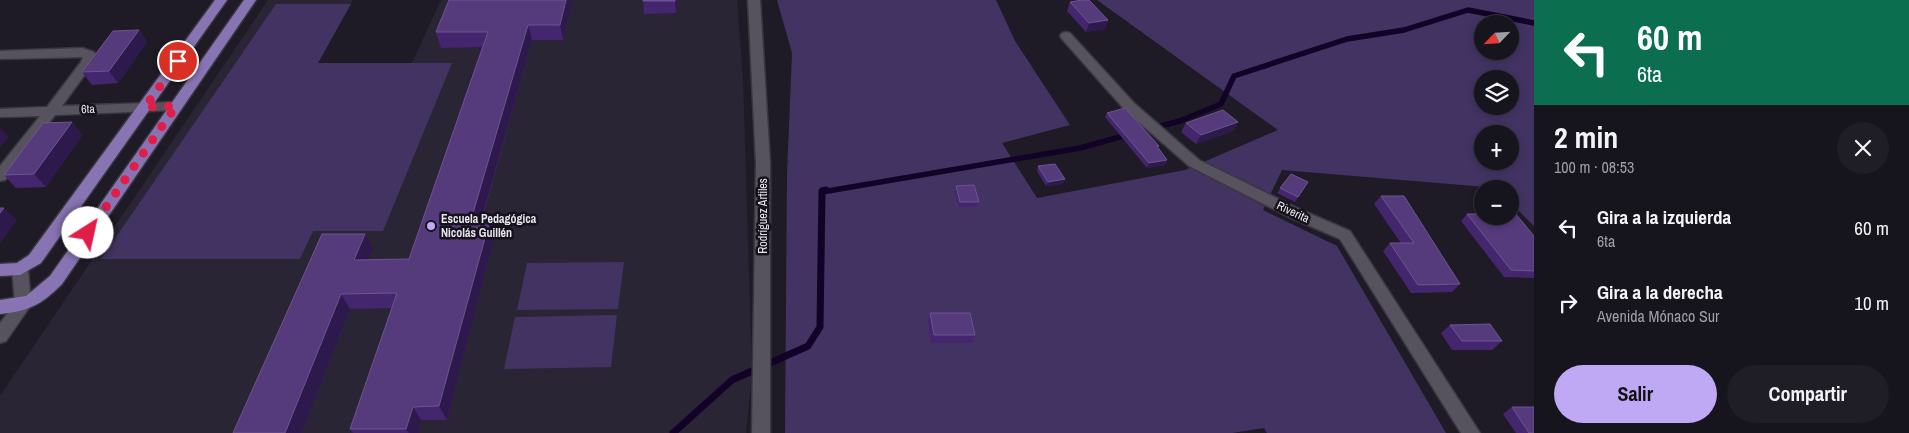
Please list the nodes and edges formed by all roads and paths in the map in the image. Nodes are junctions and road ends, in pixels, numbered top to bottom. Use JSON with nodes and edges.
{"nodes":[{"id":1,"x":221,"y":0,"type":"edge"},
{"id":2,"x":250,"y":0,"type":"edge"},
{"id":3,"x":754,"y":0,"type":"edge"},
{"id":4,"x":1066,"y":36,"type":"dead end"},
{"id":5,"x":0,"y":55,"type":"edge"},
{"id":6,"x":176,"y":106,"type":"junction"},
{"id":7,"x":145,"y":107,"type":"junction"},
{"id":8,"x":52,"y":110,"type":"junction"},
{"id":9,"x":0,"y":113,"type":"edge"},
{"id":10,"x":0,"y":176,"type":"edge"},
{"id":11,"x":20,"y":269,"type":"junction"},
{"id":12,"x":0,"y":270,"type":"edge"},
{"id":13,"x":23,"y":305,"type":"junction"},
{"id":14,"x":0,"y":307,"type":"edge"},
{"id":15,"x":0,"y":336,"type":"edge"},
{"id":16,"x":761,"y":433,"type":"edge"},
{"id":17,"x":1470,"y":433,"type":"edge"}],
"edges":[{"from":1,"to":7,"type":"main road"},
{"from":2,"to":6,"type":"main road"},
{"from":3,"to":16,"type":"street","name":"Rodríguez Artiles"},
{"from":4,"to":17,"type":"street","name":"Riverita"},
{"from":5,"to":8,"type":"street"},
{"from":6,"to":7,"type":"street","name":"6ta"},
{"from":6,"to":13,"type":"main road"},
{"from":7,"to":8,"type":"street","name":"6ta"},
{"from":7,"to":11,"type":"main road"},
{"from":8,"to":9,"type":"street","name":"6ta"},
{"from":8,"to":10,"type":"street"},
{"from":11,"to":12,"type":"main road"},
{"from":11,"to":13,"type":"street"},
{"from":13,"to":14,"type":"main road"},
{"from":13,"to":15,"type":"street"}]}
